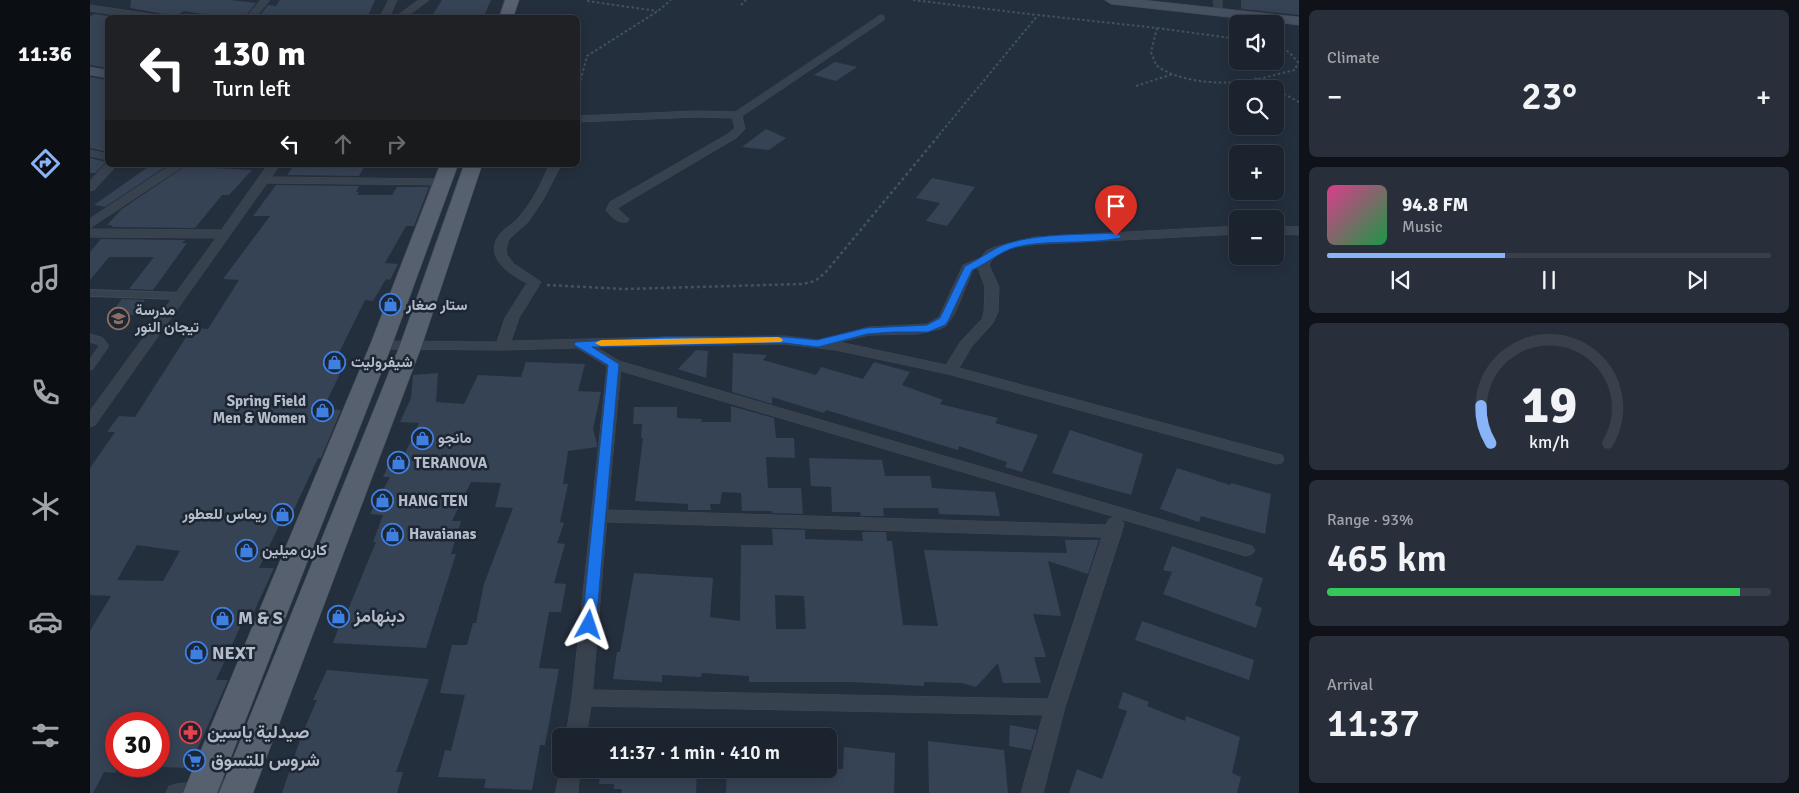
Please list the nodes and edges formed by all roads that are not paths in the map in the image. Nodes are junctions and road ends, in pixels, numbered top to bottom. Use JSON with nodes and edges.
{"nodes":[{"id":1,"x":266,"y":0,"type":"edge"},
{"id":2,"x":393,"y":0,"type":"edge"},
{"id":3,"x":425,"y":0,"type":"edge"},
{"id":4,"x":512,"y":0,"type":"edge"},
{"id":5,"x":1110,"y":0,"type":"edge"},
{"id":6,"x":1219,"y":6,"type":"edge"},
{"id":7,"x":90,"y":8,"type":"edge"},
{"id":8,"x":137,"y":15,"type":"edge"},
{"id":9,"x":253,"y":15,"type":"edge"},
{"id":10,"x":386,"y":15,"type":"edge"},
{"id":11,"x":402,"y":15,"type":"edge"},
{"id":12,"x":507,"y":15,"type":"edge"},
{"id":13,"x":881,"y":18,"type":"dead end"},
{"id":14,"x":1299,"y":21,"type":"edge"},
{"id":15,"x":90,"y":71,"type":"edge"},
{"id":16,"x":105,"y":74,"type":"edge"},
{"id":17,"x":737,"y":115,"type":"junction"},
{"id":18,"x":580,"y":119,"type":"edge"},
{"id":19,"x":90,"y":153,"type":"edge"},
{"id":20,"x":105,"y":156,"type":"edge"},
{"id":21,"x":109,"y":167,"type":"edge"},
{"id":22,"x":176,"y":167,"type":"edge"},
{"id":23,"x":273,"y":167,"type":"edge"},
{"id":24,"x":472,"y":167,"type":"edge"},
{"id":25,"x":553,"y":167,"type":"edge"},
{"id":26,"x":446,"y":174,"type":"edge"},
{"id":27,"x":263,"y":180,"type":"junction"},
{"id":28,"x":90,"y":188,"type":"edge"},
{"id":29,"x":623,"y":219,"type":"dead end"},
{"id":30,"x":90,"y":224,"type":"edge"},
{"id":31,"x":1229,"y":230,"type":"edge"},
{"id":32,"x":1284,"y":230,"type":"edge"},
{"id":33,"x":1299,"y":231,"type":"edge"},
{"id":34,"x":90,"y":233,"type":"edge"},
{"id":35,"x":224,"y":234,"type":"junction"},
{"id":36,"x":984,"y":261,"type":"junction"},
{"id":37,"x":90,"y":293,"type":"edge"},
{"id":38,"x":180,"y":296,"type":"junction"},
{"id":39,"x":90,"y":338,"type":"edge"},
{"id":40,"x":580,"y":344,"type":"junction"},
{"id":41,"x":818,"y":344,"type":"junction"},
{"id":42,"x":381,"y":345,"type":"junction"},
{"id":43,"x":411,"y":345,"type":"junction"},
{"id":44,"x":503,"y":346,"type":"junction"},
{"id":45,"x":614,"y":364,"type":"junction"},
{"id":46,"x":90,"y":366,"type":"edge"},
{"id":47,"x":950,"y":370,"type":"junction"},
{"id":48,"x":90,"y":422,"type":"edge"},
{"id":49,"x":1276,"y":459,"type":"dead end"},
{"id":50,"x":1118,"y":512,"type":"junction"},
{"id":51,"x":600,"y":516,"type":"junction"},
{"id":52,"x":1113,"y":531,"type":"junction"},
{"id":53,"x":1246,"y":550,"type":"dead end"},
{"id":54,"x":582,"y":698,"type":"junction"},
{"id":55,"x":1055,"y":707,"type":"junction"},
{"id":56,"x":577,"y":728,"type":"edge"},
{"id":57,"x":569,"y":778,"type":"edge"},
{"id":58,"x":237,"y":790,"type":"edge"},
{"id":59,"x":193,"y":792,"type":"edge"},
{"id":60,"x":567,"y":793,"type":"edge"},
{"id":61,"x":1032,"y":793,"type":"edge"}],
"edges":[{"from":1,"to":9,"type":"street"},
{"from":2,"to":10,"type":"street"},
{"from":3,"to":11,"type":"street"},
{"from":4,"to":12,"type":"main road"},
{"from":5,"to":6,"type":"street"},
{"from":6,"to":14,"type":"street"},
{"from":7,"to":8,"type":"street"},
{"from":13,"to":17,"type":"street"},
{"from":15,"to":16,"type":"street"},
{"from":17,"to":18,"type":"street"},
{"from":17,"to":29,"type":"street"},
{"from":19,"to":20,"type":"street"},
{"from":21,"to":28,"type":"street"},
{"from":22,"to":30,"type":"street"},
{"from":23,"to":27,"type":"street"},
{"from":24,"to":43,"type":"main road"},
{"from":25,"to":44,"type":"street"},
{"from":26,"to":27,"type":"street"},
{"from":26,"to":42,"type":"main road"},
{"from":27,"to":35,"type":"street"},
{"from":31,"to":36,"type":"street"},
{"from":32,"to":33,"type":"street"},
{"from":34,"to":35,"type":"street"},
{"from":35,"to":38,"type":"street"},
{"from":36,"to":41,"type":"street"},
{"from":36,"to":47,"type":"street"},
{"from":37,"to":38,"type":"lane"},
{"from":38,"to":48,"type":"street"},
{"from":39,"to":46,"type":"lane"},
{"from":40,"to":41,"type":"street"},
{"from":40,"to":44,"type":"street"},
{"from":40,"to":45,"type":"street"},
{"from":41,"to":47,"type":"street"},
{"from":42,"to":43,"type":"street"},
{"from":42,"to":59,"type":"main road"},
{"from":43,"to":44,"type":"street"},
{"from":43,"to":58,"type":"main road"},
{"from":45,"to":50,"type":"street"},
{"from":45,"to":51,"type":"street"},
{"from":47,"to":49,"type":"street"},
{"from":50,"to":52,"type":"street"},
{"from":50,"to":53,"type":"street"},
{"from":51,"to":52,"type":"street"},
{"from":51,"to":54,"type":"street"},
{"from":52,"to":55,"type":"street"},
{"from":54,"to":55,"type":"street"},
{"from":54,"to":56,"type":"street"},
{"from":55,"to":61,"type":"street"},
{"from":57,"to":60,"type":"street"},
{"from":58,"to":59,"type":"street"}]}
